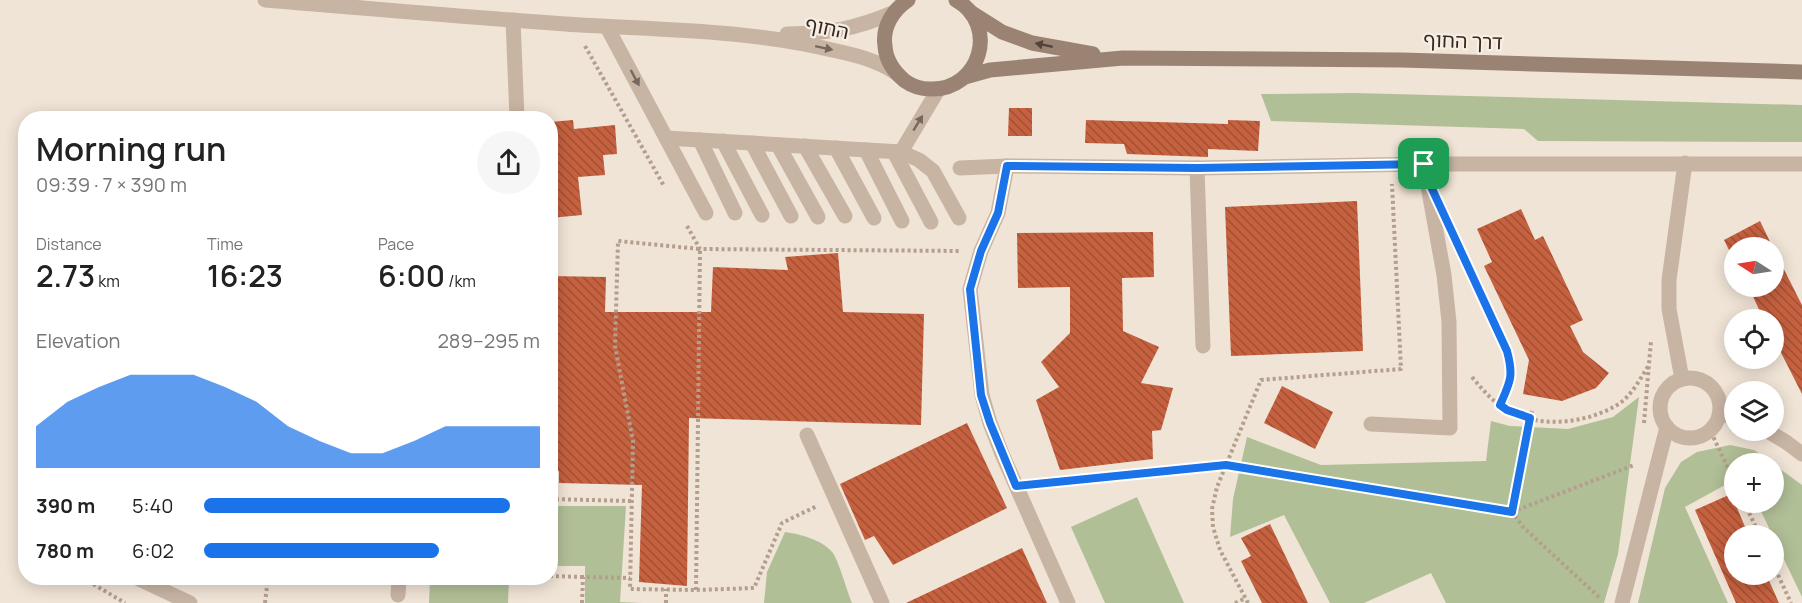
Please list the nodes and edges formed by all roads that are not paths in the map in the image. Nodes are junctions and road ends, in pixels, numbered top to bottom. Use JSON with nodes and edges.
{"nodes":[{"id":1,"x":265,"y":0,"type":"edge"},
{"id":2,"x":901,"y":4,"type":"edge"},
{"id":3,"x":963,"y":4,"type":"edge"},
{"id":4,"x":513,"y":21,"type":"junction"},
{"id":5,"x":607,"y":27,"type":"junction"},
{"id":6,"x":745,"y":35,"type":"junction"},
{"id":7,"x":1123,"y":58,"type":"junction"},
{"id":8,"x":1802,"y":72,"type":"edge"},
{"id":9,"x":896,"y":73,"type":"junction"},
{"id":10,"x":965,"y":77,"type":"junction"},
{"id":11,"x":938,"y":90,"type":"junction"},
{"id":12,"x":517,"y":111,"type":"edge"},
{"id":13,"x":666,"y":138,"type":"junction"},
{"id":14,"x":700,"y":140,"type":"junction"},
{"id":15,"x":723,"y":141,"type":"junction"},
{"id":16,"x":752,"y":143,"type":"junction"},
{"id":17,"x":778,"y":145,"type":"junction"},
{"id":18,"x":805,"y":146,"type":"junction"},
{"id":19,"x":836,"y":148,"type":"junction"},
{"id":20,"x":866,"y":150,"type":"junction"},
{"id":21,"x":897,"y":152,"type":"junction"},
{"id":22,"x":1685,"y":163,"type":"junction"},
{"id":23,"x":1424,"y":164,"type":"junction"},
{"id":24,"x":1802,"y":164,"type":"edge"},
{"id":25,"x":1007,"y":166,"type":"junction"},
{"id":26,"x":960,"y":168,"type":"dead end"},
{"id":27,"x":1197,"y":168,"type":"junction"},
{"id":28,"x":706,"y":213,"type":"dead end"},
{"id":29,"x":735,"y":213,"type":"dead end"},
{"id":30,"x":762,"y":215,"type":"dead end"},
{"id":31,"x":791,"y":216,"type":"dead end"},
{"id":32,"x":845,"y":216,"type":"dead end"},
{"id":33,"x":818,"y":217,"type":"dead end"},
{"id":34,"x":874,"y":218,"type":"dead end"},
{"id":35,"x":959,"y":218,"type":"dead end"},
{"id":36,"x":902,"y":221,"type":"dead end"},
{"id":37,"x":931,"y":222,"type":"dead end"},
{"id":38,"x":1203,"y":346,"type":"dead end"},
{"id":39,"x":1682,"y":379,"type":"junction"},
{"id":40,"x":1724,"y":410,"type":"edge"},
{"id":41,"x":1724,"y":418,"type":"edge"},
{"id":42,"x":1371,"y":424,"type":"dead end"},
{"id":43,"x":1667,"y":428,"type":"junction"},
{"id":44,"x":807,"y":435,"type":"dead end"},
{"id":45,"x":1784,"y":441,"type":"edge"},
{"id":46,"x":1802,"y":454,"type":"edge"},
{"id":47,"x":151,"y":585,"type":"edge"},
{"id":48,"x":399,"y":585,"type":"edge"},
{"id":49,"x":398,"y":595,"type":"dead end"},
{"id":50,"x":190,"y":603,"type":"edge"},
{"id":51,"x":882,"y":603,"type":"edge"},
{"id":52,"x":1068,"y":603,"type":"edge"},
{"id":53,"x":1622,"y":603,"type":"edge"}],
"edges":[{"from":1,"to":4,"type":"street","name":"החוף"},
{"from":2,"to":6,"type":"street","name":"החוף"},
{"from":2,"to":9,"type":"main road"},
{"from":7,"to":3,"type":"main road","name":"דרך החוף","one_way":true},
{"from":3,"to":10,"type":"main road"},
{"from":4,"to":5,"type":"street","name":"החוף"},
{"from":4,"to":12,"type":"street"},
{"from":5,"to":6,"type":"street","name":"החוף"},
{"from":5,"to":13,"type":"street","one_way":true},
{"from":6,"to":9,"type":"street","name":"החוף","one_way":true},
{"from":7,"to":8,"type":"main road","name":"דרך החוף"},
{"from":7,"to":10,"type":"main road","name":"דרך החוף"},
{"from":9,"to":11,"type":"main road"},
{"from":10,"to":11,"type":"main road","name":"דרך החוף"},
{"from":21,"to":11,"type":"street","one_way":true},
{"from":13,"to":14,"type":"street"},
{"from":13,"to":28,"type":"street"},
{"from":14,"to":15,"type":"street"},
{"from":14,"to":29,"type":"street"},
{"from":15,"to":16,"type":"street"},
{"from":15,"to":30,"type":"street"},
{"from":16,"to":17,"type":"street"},
{"from":16,"to":31,"type":"street"},
{"from":17,"to":18,"type":"street"},
{"from":17,"to":33,"type":"street"},
{"from":18,"to":19,"type":"street"},
{"from":18,"to":32,"type":"street"},
{"from":19,"to":20,"type":"street"},
{"from":19,"to":34,"type":"street"},
{"from":20,"to":21,"type":"street"},
{"from":20,"to":36,"type":"street"},
{"from":21,"to":35,"type":"street"},
{"from":21,"to":37,"type":"street"},
{"from":22,"to":23,"type":"street"},
{"from":22,"to":24,"type":"street"},
{"from":22,"to":39,"type":"street"},
{"from":23,"to":27,"type":"street"},
{"from":23,"to":42,"type":"street"},
{"from":25,"to":26,"type":"street"},
{"from":25,"to":27,"type":"street"},
{"from":25,"to":52,"type":"street"},
{"from":27,"to":38,"type":"street"},
{"from":39,"to":40,"type":"street"},
{"from":39,"to":43,"type":"street"},
{"from":41,"to":43,"type":"street"},
{"from":43,"to":53,"type":"street"},
{"from":44,"to":51,"type":"street"},
{"from":45,"to":46,"type":"street"},
{"from":47,"to":50,"type":"street"},
{"from":48,"to":49,"type":"street"}]}
